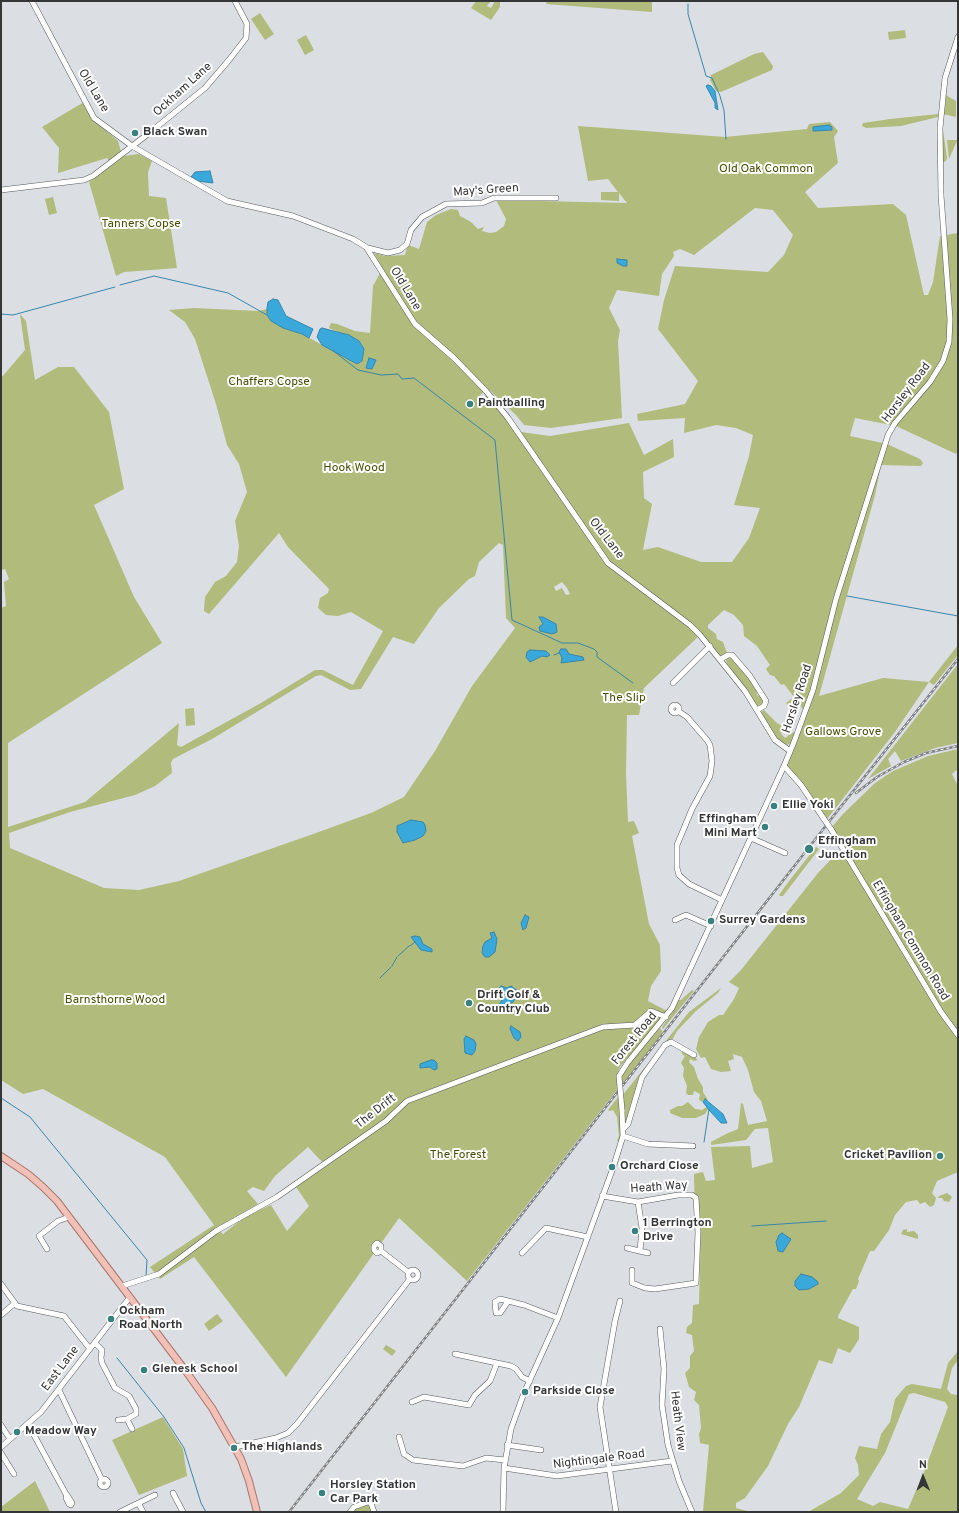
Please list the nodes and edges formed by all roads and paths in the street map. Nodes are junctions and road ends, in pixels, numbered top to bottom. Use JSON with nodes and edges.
{"nodes":[{"id":1,"x":32,"y":1,"type":"edge"},
{"id":2,"x":235,"y":1,"type":"edge"},
{"id":3,"x":958,"y":37,"type":"edge"},
{"id":4,"x":132,"y":146,"type":"junction"},
{"id":5,"x":1,"y":190,"type":"edge"},
{"id":6,"x":556,"y":198,"type":"dead end"},
{"id":7,"x":368,"y":248,"type":"junction"},
{"id":8,"x":710,"y":646,"type":"junction"},
{"id":9,"x":720,"y":660,"type":"junction"},
{"id":10,"x":673,"y":683,"type":"dead end"},
{"id":11,"x":757,"y":710,"type":"junction"},
{"id":12,"x":678,"y":711,"type":"dead end"},
{"id":13,"x":790,"y":752,"type":"junction"},
{"id":14,"x":784,"y":766,"type":"junction"},
{"id":15,"x":781,"y":772,"type":"junction"},
{"id":16,"x":790,"y":774,"type":"junction"},
{"id":17,"x":751,"y":838,"type":"junction"},
{"id":18,"x":785,"y":853,"type":"dead end"},
{"id":19,"x":722,"y":900,"type":"junction"},
{"id":20,"x":674,"y":920,"type":"dead end"},
{"id":21,"x":711,"y":926,"type":"junction"},
{"id":22,"x":666,"y":1017,"type":"junction"},
{"id":23,"x":958,"y":1035,"type":"edge"},
{"id":24,"x":694,"y":1055,"type":"dead end"},
{"id":25,"x":624,"y":1128,"type":"junction"},
{"id":26,"x":623,"y":1136,"type":"junction"},
{"id":27,"x":693,"y":1146,"type":"dead end"},
{"id":28,"x":1,"y":1156,"type":"edge"},
{"id":29,"x":602,"y":1196,"type":"junction"},
{"id":30,"x":638,"y":1202,"type":"junction"},
{"id":31,"x":69,"y":1217,"type":"junction"},
{"id":32,"x":588,"y":1237,"type":"junction"},
{"id":33,"x":627,"y":1248,"type":"dead end"},
{"id":34,"x":48,"y":1249,"type":"dead end"},
{"id":35,"x":381,"y":1251,"type":"dead end"},
{"id":36,"x":640,"y":1251,"type":"junction"},
{"id":37,"x":522,"y":1253,"type":"dead end"},
{"id":38,"x":648,"y":1253,"type":"dead end"},
{"id":39,"x":632,"y":1270,"type":"dead end"},
{"id":40,"x":408,"y":1272,"type":"junction"},
{"id":41,"x":408,"y":1280,"type":"junction"},
{"id":42,"x":1,"y":1284,"type":"edge"},
{"id":43,"x":122,"y":1286,"type":"junction"},
{"id":44,"x":130,"y":1297,"type":"junction"},
{"id":45,"x":620,"y":1302,"type":"dead end"},
{"id":46,"x":15,"y":1303,"type":"junction"},
{"id":47,"x":508,"y":1303,"type":"dead end"},
{"id":48,"x":1,"y":1315,"type":"edge"},
{"id":49,"x":558,"y":1318,"type":"junction"},
{"id":50,"x":660,"y":1329,"type":"dead end"},
{"id":51,"x":95,"y":1343,"type":"junction"},
{"id":52,"x":90,"y":1349,"type":"junction"},
{"id":53,"x":455,"y":1354,"type":"dead end"},
{"id":54,"x":497,"y":1363,"type":"junction"},
{"id":55,"x":530,"y":1382,"type":"junction"},
{"id":56,"x":59,"y":1390,"type":"junction"},
{"id":57,"x":412,"y":1402,"type":"dead end"},
{"id":58,"x":127,"y":1419,"type":"junction"},
{"id":59,"x":118,"y":1420,"type":"dead end"},
{"id":60,"x":28,"y":1424,"type":"junction"},
{"id":61,"x":1,"y":1426,"type":"edge"},
{"id":62,"x":132,"y":1429,"type":"dead end"},
{"id":63,"x":399,"y":1437,"type":"dead end"},
{"id":64,"x":10,"y":1439,"type":"junction"},
{"id":65,"x":507,"y":1445,"type":"junction"},
{"id":66,"x":1,"y":1447,"type":"edge"},
{"id":67,"x":235,"y":1447,"type":"junction"},
{"id":68,"x":541,"y":1450,"type":"dead end"},
{"id":69,"x":1,"y":1453,"type":"edge"},
{"id":70,"x":505,"y":1460,"type":"junction"},
{"id":71,"x":672,"y":1461,"type":"junction"},
{"id":72,"x":504,"y":1468,"type":"junction"},
{"id":73,"x":609,"y":1469,"type":"junction"},
{"id":74,"x":14,"y":1474,"type":"dead end"},
{"id":75,"x":102,"y":1480,"type":"dead end"},
{"id":76,"x":173,"y":1494,"type":"dead end"},
{"id":77,"x":155,"y":1495,"type":"dead end"},
{"id":78,"x":67,"y":1496,"type":"dead end"},
{"id":79,"x":139,"y":1504,"type":"junction"},
{"id":80,"x":120,"y":1512,"type":"edge"},
{"id":81,"x":143,"y":1512,"type":"edge"},
{"id":82,"x":183,"y":1512,"type":"edge"},
{"id":83,"x":257,"y":1512,"type":"edge"},
{"id":84,"x":350,"y":1512,"type":"edge"},
{"id":85,"x":374,"y":1512,"type":"edge"},
{"id":86,"x":504,"y":1512,"type":"edge"},
{"id":87,"x":616,"y":1512,"type":"edge"},
{"id":88,"x":692,"y":1512,"type":"edge"}],
"edges":[{"from":1,"to":4,"type":"street","name":"Old Lane"},
{"from":2,"to":4,"type":"street","name":"Ockham Lane"},
{"from":3,"to":13,"type":"street","name":"Horsley Road"},
{"from":4,"to":5,"type":"street","name":"Ockham Lane"},
{"from":4,"to":7,"type":"street","name":"Old Lane"},
{"from":6,"to":7,"type":"street","name":"May's Green"},
{"from":7,"to":8,"type":"street","name":"Old Lane"},
{"from":8,"to":9,"type":"street","name":"Old Lane"},
{"from":8,"to":10,"type":"street"},
{"from":9,"to":11,"type":"street","name":"Old Lane"},
{"from":9,"to":11,"type":"street"},
{"from":11,"to":13,"type":"street","name":"Old Lane"},
{"from":12,"to":19,"type":"street"},
{"from":13,"to":14,"type":"street","name":"Forest Road"},
{"from":14,"to":15,"type":"street","name":"Forest Road"},
{"from":14,"to":16,"type":"street","name":"Effingham Common Road"},
{"from":15,"to":16,"type":"street"},
{"from":15,"to":17,"type":"street","name":"Forest Road"},
{"from":16,"to":23,"type":"street","name":"Effingham Common Road","bridge":true},
{"from":17,"to":18,"type":"street"},
{"from":17,"to":19,"type":"street","name":"Forest Road"},
{"from":19,"to":21,"type":"street","name":"Forest Road"},
{"from":20,"to":21,"type":"street"},
{"from":21,"to":22,"type":"street","name":"Forest Road"},
{"from":22,"to":25,"type":"street","name":"Forest Road","bridge":true},
{"from":22,"to":43,"type":"street","name":"The Drift"},
{"from":24,"to":25,"type":"street"},
{"from":25,"to":26,"type":"street","name":"Forest Road"},
{"from":26,"to":27,"type":"street"},
{"from":26,"to":29,"type":"street","name":"Forest Road"},
{"from":28,"to":31,"type":"main road"},
{"from":29,"to":30,"type":"street","name":"Heath Way"},
{"from":29,"to":32,"type":"street","name":"Forest Road"},
{"from":30,"to":36,"type":"street"},
{"from":30,"to":39,"type":"street","name":"Heath Way"},
{"from":31,"to":34,"type":"street"},
{"from":31,"to":43,"type":"main road"},
{"from":32,"to":37,"type":"street"},
{"from":32,"to":49,"type":"street","name":"Forest Road"},
{"from":33,"to":36,"type":"street"},
{"from":35,"to":40,"type":"street"},
{"from":36,"to":38,"type":"street"},
{"from":40,"to":41,"type":"street"},
{"from":40,"to":41,"type":"street"},
{"from":41,"to":67,"type":"street"},
{"from":42,"to":46,"type":"street"},
{"from":43,"to":44,"type":"main road"},
{"from":44,"to":51,"type":"street","name":"East Lane"},
{"from":44,"to":67,"type":"main road"},
{"from":45,"to":73,"type":"street"},
{"from":46,"to":48,"type":"street"},
{"from":46,"to":52,"type":"street"},
{"from":47,"to":49,"type":"street"},
{"from":49,"to":55,"type":"street","name":"Forest Road"},
{"from":50,"to":71,"type":"street","name":"Heath View"},
{"from":51,"to":52,"type":"street","name":"East Lane"},
{"from":51,"to":58,"type":"street"},
{"from":52,"to":56,"type":"street","name":"East Lane"},
{"from":53,"to":54,"type":"street"},
{"from":54,"to":55,"type":"street"},
{"from":54,"to":57,"type":"street"},
{"from":55,"to":65,"type":"street","name":"Forest Road"},
{"from":56,"to":60,"type":"street","name":"East Lane"},
{"from":56,"to":75,"type":"street"},
{"from":58,"to":59,"type":"street"},
{"from":58,"to":62,"type":"street"},
{"from":60,"to":64,"type":"street","name":"East Lane"},
{"from":60,"to":78,"type":"street"},
{"from":61,"to":64,"type":"street"},
{"from":63,"to":70,"type":"street"},
{"from":64,"to":66,"type":"street","name":"East Lane"},
{"from":65,"to":68,"type":"street"},
{"from":65,"to":70,"type":"street","name":"Forest Road"},
{"from":67,"to":83,"type":"main road"},
{"from":69,"to":74,"type":"street"},
{"from":70,"to":72,"type":"street","name":"Forest Road"},
{"from":71,"to":73,"type":"street","name":"Nightingale Road"},
{"from":71,"to":88,"type":"street","name":"Heath View"},
{"from":72,"to":73,"type":"street","name":"Nightingale Road"},
{"from":72,"to":86,"type":"street","name":"Forest Road"},
{"from":73,"to":87,"type":"street"},
{"from":76,"to":82,"type":"street"},
{"from":77,"to":79,"type":"street"},
{"from":79,"to":80,"type":"street"},
{"from":79,"to":81,"type":"street"},
{"from":84,"to":85,"type":"street"}]}
